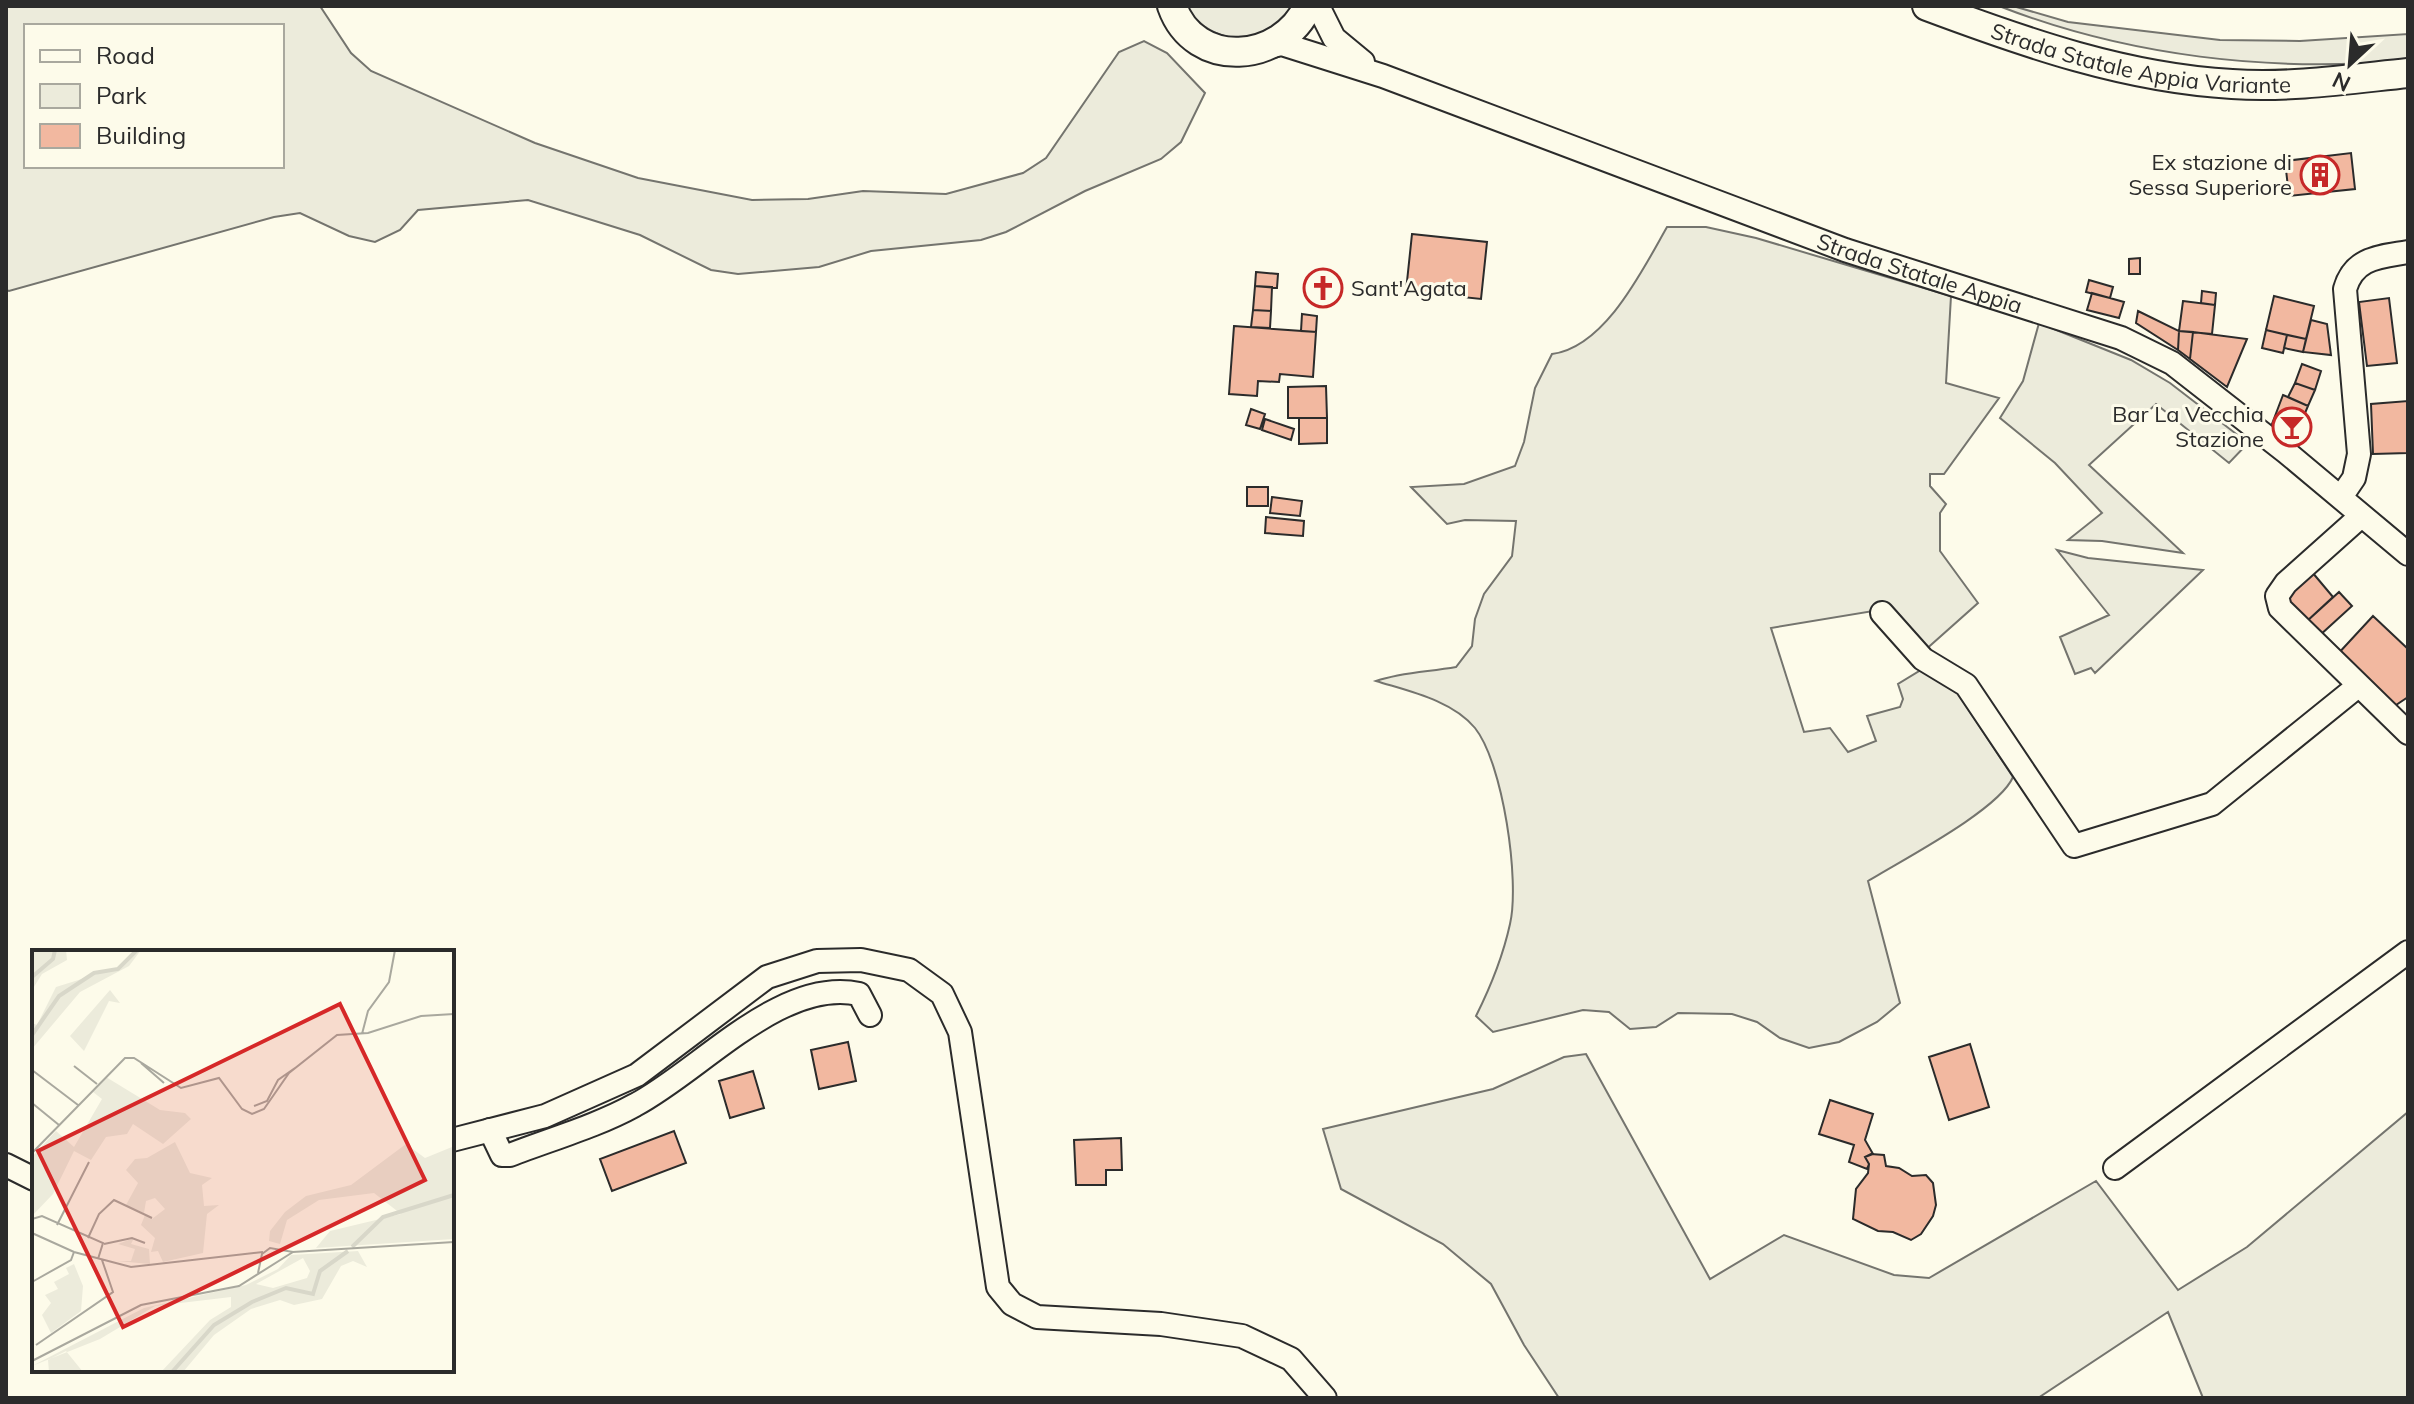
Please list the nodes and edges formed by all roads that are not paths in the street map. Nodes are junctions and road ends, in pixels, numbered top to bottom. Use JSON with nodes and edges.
{"nodes":[{"id":1,"x":1308,"y":6,"type":"edge"},
{"id":2,"x":1318,"y":6,"type":"edge"},
{"id":3,"x":1927,"y":6,"type":"edge"},
{"id":4,"x":1171,"y":8,"type":"edge"},
{"id":5,"x":1272,"y":46,"type":"junction"},
{"id":6,"x":2408,"y":73,"type":"edge"},
{"id":7,"x":1383,"y":76,"type":"junction"},
{"id":8,"x":2408,"y":252,"type":"edge"},
{"id":9,"x":2341,"y":497,"type":"junction"},
{"id":10,"x":2361,"y":516,"type":"junction"},
{"id":11,"x":2408,"y":554,"type":"edge"},
{"id":12,"x":1882,"y":613,"type":"dead end"},
{"id":13,"x":2358,"y":686,"type":"junction"},
{"id":14,"x":2408,"y":733,"type":"edge"},
{"id":15,"x":2408,"y":952,"type":"edge"},
{"id":16,"x":870,"y":1015,"type":"dead end"},
{"id":17,"x":490,"y":1130,"type":"junction"},
{"id":18,"x":454,"y":1139,"type":"edge"},
{"id":19,"x":6,"y":1165,"type":"edge"},
{"id":20,"x":2115,"y":1168,"type":"dead end"},
{"id":21,"x":32,"y":1178,"type":"edge"},
{"id":22,"x":1325,"y":1398,"type":"edge"}],
"edges":[{"from":1,"to":5,"type":"main road"},
{"from":2,"to":7,"type":"street","name":"Strada Statale Appia"},
{"from":3,"to":6,"type":"main road","name":"Strada Statale Appia Variante"},
{"from":4,"to":5,"type":"main road","name":"Strada Statale Appia"},
{"from":5,"to":7,"type":"street","name":"Strada Statale Appia"},
{"from":7,"to":9,"type":"street","name":"Strada Statale Appia"},
{"from":8,"to":9,"type":"street"},
{"from":9,"to":10,"type":"street","name":"Strada Statale Appia"},
{"from":10,"to":11,"type":"street","name":"Strada Statale Appia"},
{"from":10,"to":13,"type":"street"},
{"from":12,"to":13,"type":"street"},
{"from":13,"to":14,"type":"street"},
{"from":15,"to":20,"type":"street"},
{"from":16,"to":17,"type":"street"},
{"from":17,"to":18,"type":"street"},
{"from":17,"to":22,"type":"street"},
{"from":19,"to":21,"type":"street"}]}
